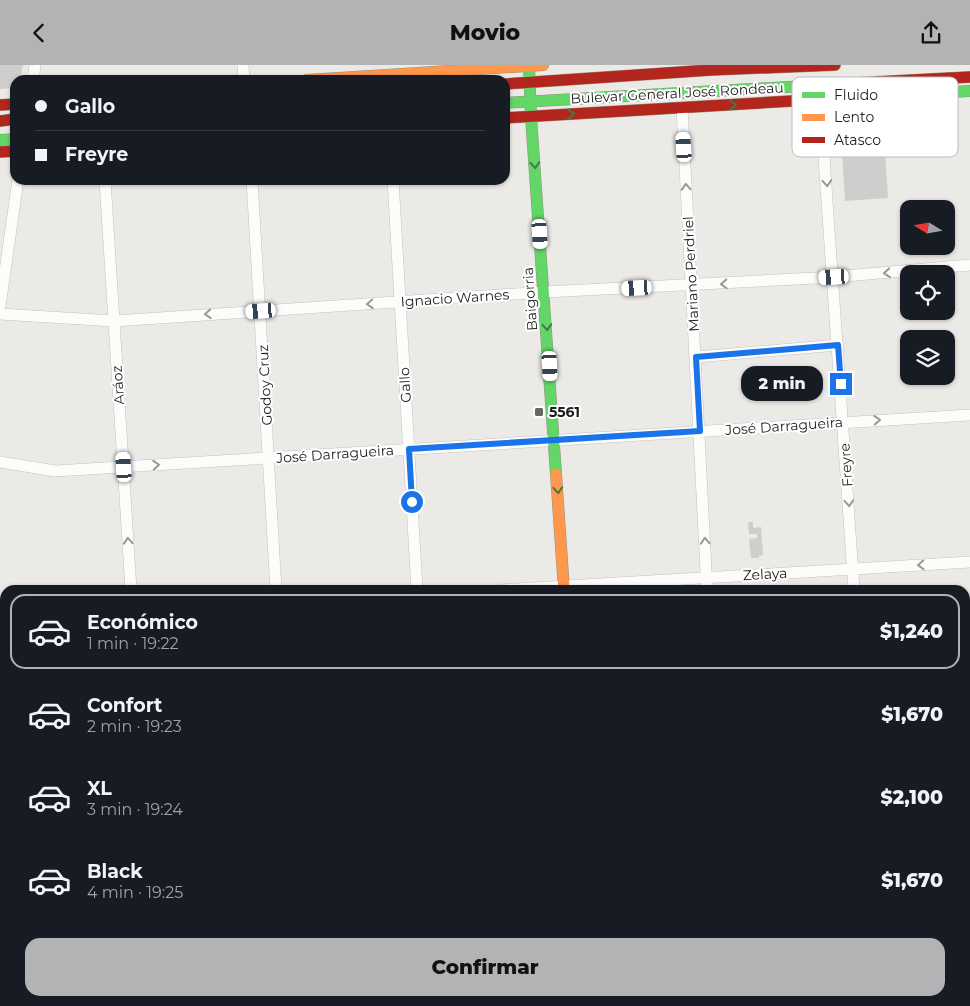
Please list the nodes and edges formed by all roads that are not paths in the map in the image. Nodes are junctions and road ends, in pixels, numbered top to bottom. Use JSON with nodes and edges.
{"nodes":[{"id":1,"x":543,"y":65,"type":"edge"},
{"id":2,"x":675,"y":65,"type":"edge"},
{"id":3,"x":835,"y":65,"type":"edge"},
{"id":4,"x":970,"y":65,"type":"edge"},
{"id":5,"x":529,"y":66,"type":"edge"},
{"id":6,"x":387,"y":69,"type":"edge"},
{"id":7,"x":970,"y":69,"type":"edge"},
{"id":8,"x":712,"y":70,"type":"junction"},
{"id":9,"x":343,"y":75,"type":"edge"},
{"id":10,"x":530,"y":82,"type":"junction"},
{"id":11,"x":510,"y":84,"type":"edge"},
{"id":12,"x":792,"y":87,"type":"edge"},
{"id":13,"x":531,"y":101,"type":"junction"},
{"id":14,"x":792,"y":102,"type":"edge"},
{"id":15,"x":510,"y":103,"type":"edge"},
{"id":16,"x":682,"y":108,"type":"junction"},
{"id":17,"x":531,"y":117,"type":"junction"},
{"id":18,"x":510,"y":118,"type":"edge"},
{"id":19,"x":825,"y":157,"type":"edge"},
{"id":20,"x":17,"y":185,"type":"edge"},
{"id":21,"x":106,"y":185,"type":"edge"},
{"id":22,"x":252,"y":185,"type":"edge"},
{"id":23,"x":393,"y":185,"type":"edge"},
{"id":24,"x":970,"y":265,"type":"edge"},
{"id":25,"x":834,"y":277,"type":"junction"},
{"id":26,"x":692,"y":285,"type":"junction"},
{"id":27,"x":545,"y":293,"type":"junction"},
{"id":28,"x":400,"y":302,"type":"junction"},
{"id":29,"x":0,"y":305,"type":"edge"},
{"id":30,"x":261,"y":311,"type":"junction"},
{"id":31,"x":0,"y":313,"type":"edge"},
{"id":32,"x":114,"y":321,"type":"junction"},
{"id":33,"x":838,"y":345,"type":"junction"},
{"id":34,"x":696,"y":357,"type":"junction"},
{"id":35,"x":970,"y":415,"type":"edge"},
{"id":36,"x":843,"y":422,"type":"junction"},
{"id":37,"x":700,"y":431,"type":"junction"},
{"id":38,"x":554,"y":440,"type":"junction"},
{"id":39,"x":409,"y":449,"type":"junction"},
{"id":40,"x":269,"y":458,"type":"junction"},
{"id":41,"x":0,"y":463,"type":"edge"},
{"id":42,"x":124,"y":467,"type":"junction"},
{"id":43,"x":970,"y":562,"type":"edge"},
{"id":44,"x":853,"y":569,"type":"junction"},
{"id":45,"x":707,"y":578,"type":"junction"},
{"id":46,"x":132,"y":585,"type":"edge"},
{"id":47,"x":276,"y":585,"type":"edge"},
{"id":48,"x":417,"y":585,"type":"edge"},
{"id":49,"x":564,"y":585,"type":"edge"},
{"id":50,"x":607,"y":585,"type":"edge"},
{"id":51,"x":707,"y":585,"type":"edge"},
{"id":52,"x":854,"y":585,"type":"edge"}],
"edges":[{"from":1,"to":5,"type":"main road"},
{"from":2,"to":8,"type":"main road"},
{"from":3,"to":8,"type":"main road","name":"Bulevar General José Rondeau"},
{"from":4,"to":7,"type":"main road"},
{"from":5,"to":6,"type":"main road"},
{"from":5,"to":10,"type":"main road","name":"Baigorria"},
{"from":6,"to":9,"type":"main road"},
{"from":8,"to":10,"type":"main road","name":"Bulevar General José Rondeau"},
{"from":10,"to":11,"type":"main road","name":"Bulevar General José Rondeau"},
{"from":10,"to":13,"type":"main road","name":"Baigorria"},
{"from":12,"to":13,"type":"main road","name":"Bulevar General José Rondeau"},
{"from":13,"to":15,"type":"main road","name":"Bulevar General José Rondeau"},
{"from":13,"to":17,"type":"main road","name":"Baigorria"},
{"from":16,"to":14,"type":"main road","name":"Bulevar General José Rondeau","one_way":true},
{"from":17,"to":16,"type":"main road","name":"Bulevar General José Rondeau","one_way":true},
{"from":26,"to":16,"type":"street","name":"Mariano Perdriel","one_way":true},
{"from":17,"to":18,"type":"main road","name":"Bulevar General José Rondeau"},
{"from":17,"to":27,"type":"main road","name":"Baigorria","one_way":true},
{"from":19,"to":25,"type":"street","name":"Freyre","one_way":true},
{"from":20,"to":29,"type":"street"},
{"from":21,"to":32,"type":"street","name":"Aráoz"},
{"from":22,"to":30,"type":"street","name":"Godoy Cruz"},
{"from":23,"to":28,"type":"street","name":"Gallo"},
{"from":24,"to":25,"type":"street","name":"Ignacio Warnes","one_way":true},
{"from":25,"to":26,"type":"street","name":"Ignacio Warnes","one_way":true},
{"from":25,"to":33,"type":"street","name":"Freyre"},
{"from":26,"to":27,"type":"street","name":"Ignacio Warnes"},
{"from":26,"to":34,"type":"street","name":"Mariano Perdriel"},
{"from":27,"to":28,"type":"street","name":"Ignacio Warnes"},
{"from":27,"to":38,"type":"main road","name":"Baigorria","one_way":true},
{"from":28,"to":30,"type":"street","name":"Ignacio Warnes","one_way":true},
{"from":28,"to":39,"type":"street","name":"Gallo"},
{"from":30,"to":32,"type":"street","name":"Ignacio Warnes","one_way":true},
{"from":30,"to":40,"type":"street","name":"Godoy Cruz"},
{"from":31,"to":32,"type":"street","name":"Ignacio Warnes"},
{"from":32,"to":42,"type":"street","name":"Aráoz"},
{"from":33,"to":34,"type":"street"},
{"from":33,"to":36,"type":"street","name":"Freyre"},
{"from":34,"to":37,"type":"street","name":"Mariano Perdriel"},
{"from":36,"to":35,"type":"street","name":"José Darragueira","one_way":true},
{"from":36,"to":37,"type":"street","name":"José Darragueira"},
{"from":36,"to":44,"type":"street","name":"Freyre","one_way":true},
{"from":37,"to":38,"type":"street","name":"José Darragueira"},
{"from":45,"to":37,"type":"street","name":"Mariano Perdriel","one_way":true},
{"from":38,"to":39,"type":"street","name":"José Darragueira"},
{"from":38,"to":49,"type":"main road","name":"Baigorria","one_way":true},
{"from":39,"to":40,"type":"street","name":"José Darragueira"},
{"from":39,"to":48,"type":"street","name":"Gallo"},
{"from":42,"to":40,"type":"street","name":"José Darragueira","one_way":true},
{"from":40,"to":47,"type":"street","name":"Godoy Cruz"},
{"from":41,"to":42,"type":"street","name":"José Darragueira"},
{"from":46,"to":42,"type":"street","name":"Aráoz","one_way":true},
{"from":43,"to":44,"type":"street","name":"Zelaya","one_way":true},
{"from":44,"to":45,"type":"street","name":"Zelaya"},
{"from":44,"to":52,"type":"street","name":"Freyre"},
{"from":45,"to":50,"type":"street","name":"Zelaya"},
{"from":45,"to":51,"type":"street","name":"Mariano Perdriel"}]}
